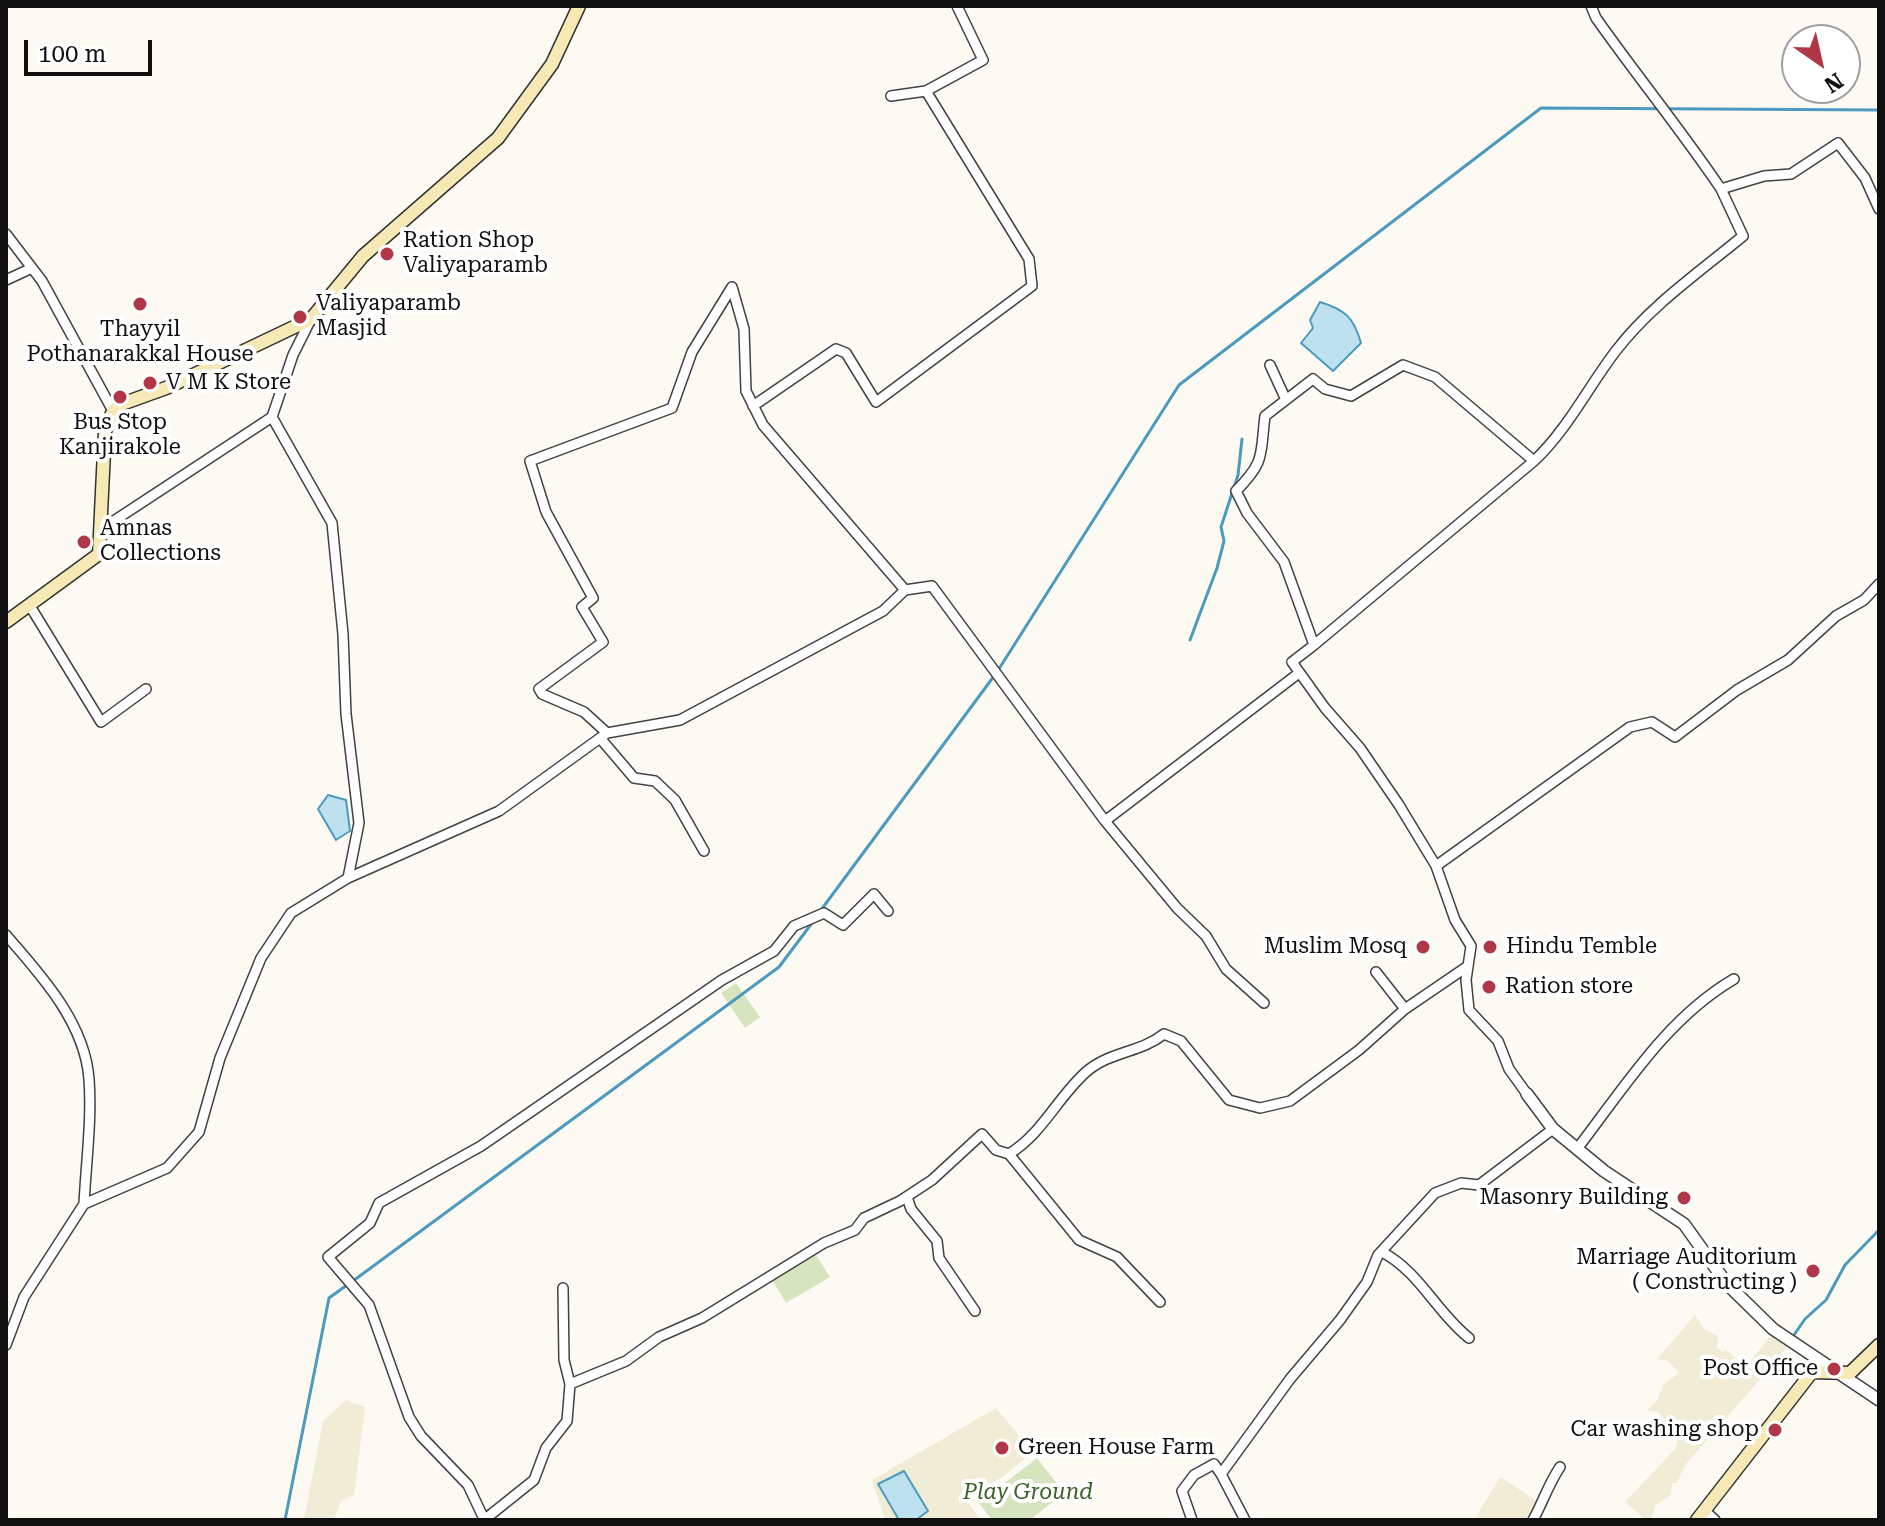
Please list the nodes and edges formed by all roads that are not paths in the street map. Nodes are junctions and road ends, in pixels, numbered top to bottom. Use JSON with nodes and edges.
{"nodes":[{"id":1,"x":579,"y":6,"type":"edge"},
{"id":2,"x":957,"y":6,"type":"edge"},
{"id":3,"x":1591,"y":6,"type":"edge"},
{"id":4,"x":926,"y":91,"type":"junction"},
{"id":5,"x":891,"y":96,"type":"dead end"},
{"id":6,"x":1721,"y":189,"type":"junction"},
{"id":7,"x":1879,"y":209,"type":"edge"},
{"id":8,"x":6,"y":234,"type":"edge"},
{"id":9,"x":32,"y":268,"type":"junction"},
{"id":10,"x":6,"y":280,"type":"edge"},
{"id":11,"x":311,"y":319,"type":"junction"},
{"id":12,"x":1270,"y":365,"type":"dead end"},
{"id":13,"x":1286,"y":400,"type":"junction"},
{"id":14,"x":753,"y":406,"type":"junction"},
{"id":15,"x":113,"y":411,"type":"junction"},
{"id":16,"x":272,"y":417,"type":"junction"},
{"id":17,"x":1534,"y":461,"type":"junction"},
{"id":18,"x":100,"y":530,"type":"junction"},
{"id":19,"x":1879,"y":584,"type":"edge"},
{"id":20,"x":905,"y":590,"type":"junction"},
{"id":21,"x":30,"y":606,"type":"junction"},
{"id":22,"x":6,"y":622,"type":"edge"},
{"id":23,"x":1314,"y":645,"type":"junction"},
{"id":24,"x":1299,"y":673,"type":"junction"},
{"id":25,"x":146,"y":689,"type":"dead end"},
{"id":26,"x":603,"y":736,"type":"junction"},
{"id":27,"x":1105,"y":821,"type":"junction"},
{"id":28,"x":704,"y":851,"type":"dead end"},
{"id":29,"x":1436,"y":866,"type":"junction"},
{"id":30,"x":348,"y":878,"type":"junction"},
{"id":31,"x":888,"y":911,"type":"dead end"},
{"id":32,"x":6,"y":935,"type":"edge"},
{"id":33,"x":1468,"y":966,"type":"junction"},
{"id":34,"x":1376,"y":972,"type":"dead end"},
{"id":35,"x":1734,"y":979,"type":"dead end"},
{"id":36,"x":1264,"y":1003,"type":"dead end"},
{"id":37,"x":1405,"y":1009,"type":"junction"},
{"id":38,"x":1527,"y":1094,"type":"joint"},
{"id":39,"x":1553,"y":1129,"type":"junction"},
{"id":40,"x":1577,"y":1149,"type":"junction"},
{"id":41,"x":1009,"y":1154,"type":"junction"},
{"id":42,"x":907,"y":1197,"type":"junction"},
{"id":43,"x":84,"y":1204,"type":"junction"},
{"id":44,"x":1382,"y":1252,"type":"junction"},
{"id":45,"x":563,"y":1288,"type":"dead end"},
{"id":46,"x":1160,"y":1302,"type":"dead end"},
{"id":47,"x":975,"y":1311,"type":"dead end"},
{"id":48,"x":1469,"y":1338,"type":"dead end"},
{"id":49,"x":6,"y":1345,"type":"edge"},
{"id":50,"x":1879,"y":1345,"type":"edge"},
{"id":51,"x":1838,"y":1374,"type":"junction"},
{"id":52,"x":570,"y":1384,"type":"junction"},
{"id":53,"x":1879,"y":1400,"type":"edge"},
{"id":54,"x":1560,"y":1467,"type":"dead end"},
{"id":55,"x":1221,"y":1474,"type":"junction"},
{"id":56,"x":1706,"y":1517,"type":"edge"},
{"id":57,"x":484,"y":1520,"type":"edge"},
{"id":58,"x":1192,"y":1520,"type":"edge"},
{"id":59,"x":1245,"y":1520,"type":"edge"},
{"id":60,"x":1533,"y":1520,"type":"edge"}],
"edges":[{"from":1,"to":11,"type":"main road"},
{"from":2,"to":4,"type":"street"},
{"from":3,"to":6,"type":"street"},
{"from":4,"to":5,"type":"street"},
{"from":4,"to":14,"type":"street"},
{"from":6,"to":7,"type":"street"},
{"from":6,"to":17,"type":"street"},
{"from":8,"to":9,"type":"street"},
{"from":9,"to":10,"type":"street"},
{"from":9,"to":15,"type":"street"},
{"from":11,"to":15,"type":"main road"},
{"from":11,"to":16,"type":"street"},
{"from":12,"to":13,"type":"street"},
{"from":13,"to":17,"type":"street"},
{"from":13,"to":23,"type":"street"},
{"from":14,"to":20,"type":"street"},
{"from":14,"to":26,"type":"street"},
{"from":15,"to":18,"type":"main road"},
{"from":16,"to":18,"type":"street"},
{"from":16,"to":30,"type":"street"},
{"from":17,"to":23,"type":"street"},
{"from":18,"to":21,"type":"main road"},
{"from":19,"to":29,"type":"street"},
{"from":20,"to":26,"type":"street"},
{"from":20,"to":27,"type":"street"},
{"from":21,"to":22,"type":"main road"},
{"from":21,"to":25,"type":"street"},
{"from":23,"to":24,"type":"street"},
{"from":24,"to":27,"type":"street"},
{"from":24,"to":29,"type":"street"},
{"from":26,"to":28,"type":"street"},
{"from":26,"to":30,"type":"street"},
{"from":27,"to":36,"type":"street"},
{"from":29,"to":33,"type":"street"},
{"from":30,"to":43,"type":"street"},
{"from":31,"to":57,"type":"street"},
{"from":32,"to":43,"type":"street"},
{"from":33,"to":37,"type":"street"},
{"from":33,"to":38,"type":"street"},
{"from":34,"to":37,"type":"street"},
{"from":35,"to":40,"type":"street"},
{"from":37,"to":41,"type":"street"},
{"from":38,"to":39,"type":"street"},
{"from":39,"to":40,"type":"street"},
{"from":39,"to":44,"type":"street"},
{"from":40,"to":51,"type":"street"},
{"from":41,"to":42,"type":"street"},
{"from":41,"to":46,"type":"street"},
{"from":42,"to":47,"type":"street"},
{"from":42,"to":52,"type":"street"},
{"from":43,"to":49,"type":"street"},
{"from":44,"to":48,"type":"street"},
{"from":44,"to":55,"type":"street"},
{"from":45,"to":52,"type":"street"},
{"from":50,"to":51,"type":"main road"},
{"from":51,"to":53,"type":"street"},
{"from":51,"to":56,"type":"main road"},
{"from":52,"to":57,"type":"street"},
{"from":54,"to":60,"type":"street"},
{"from":55,"to":58,"type":"street"},
{"from":55,"to":59,"type":"street"}]}
